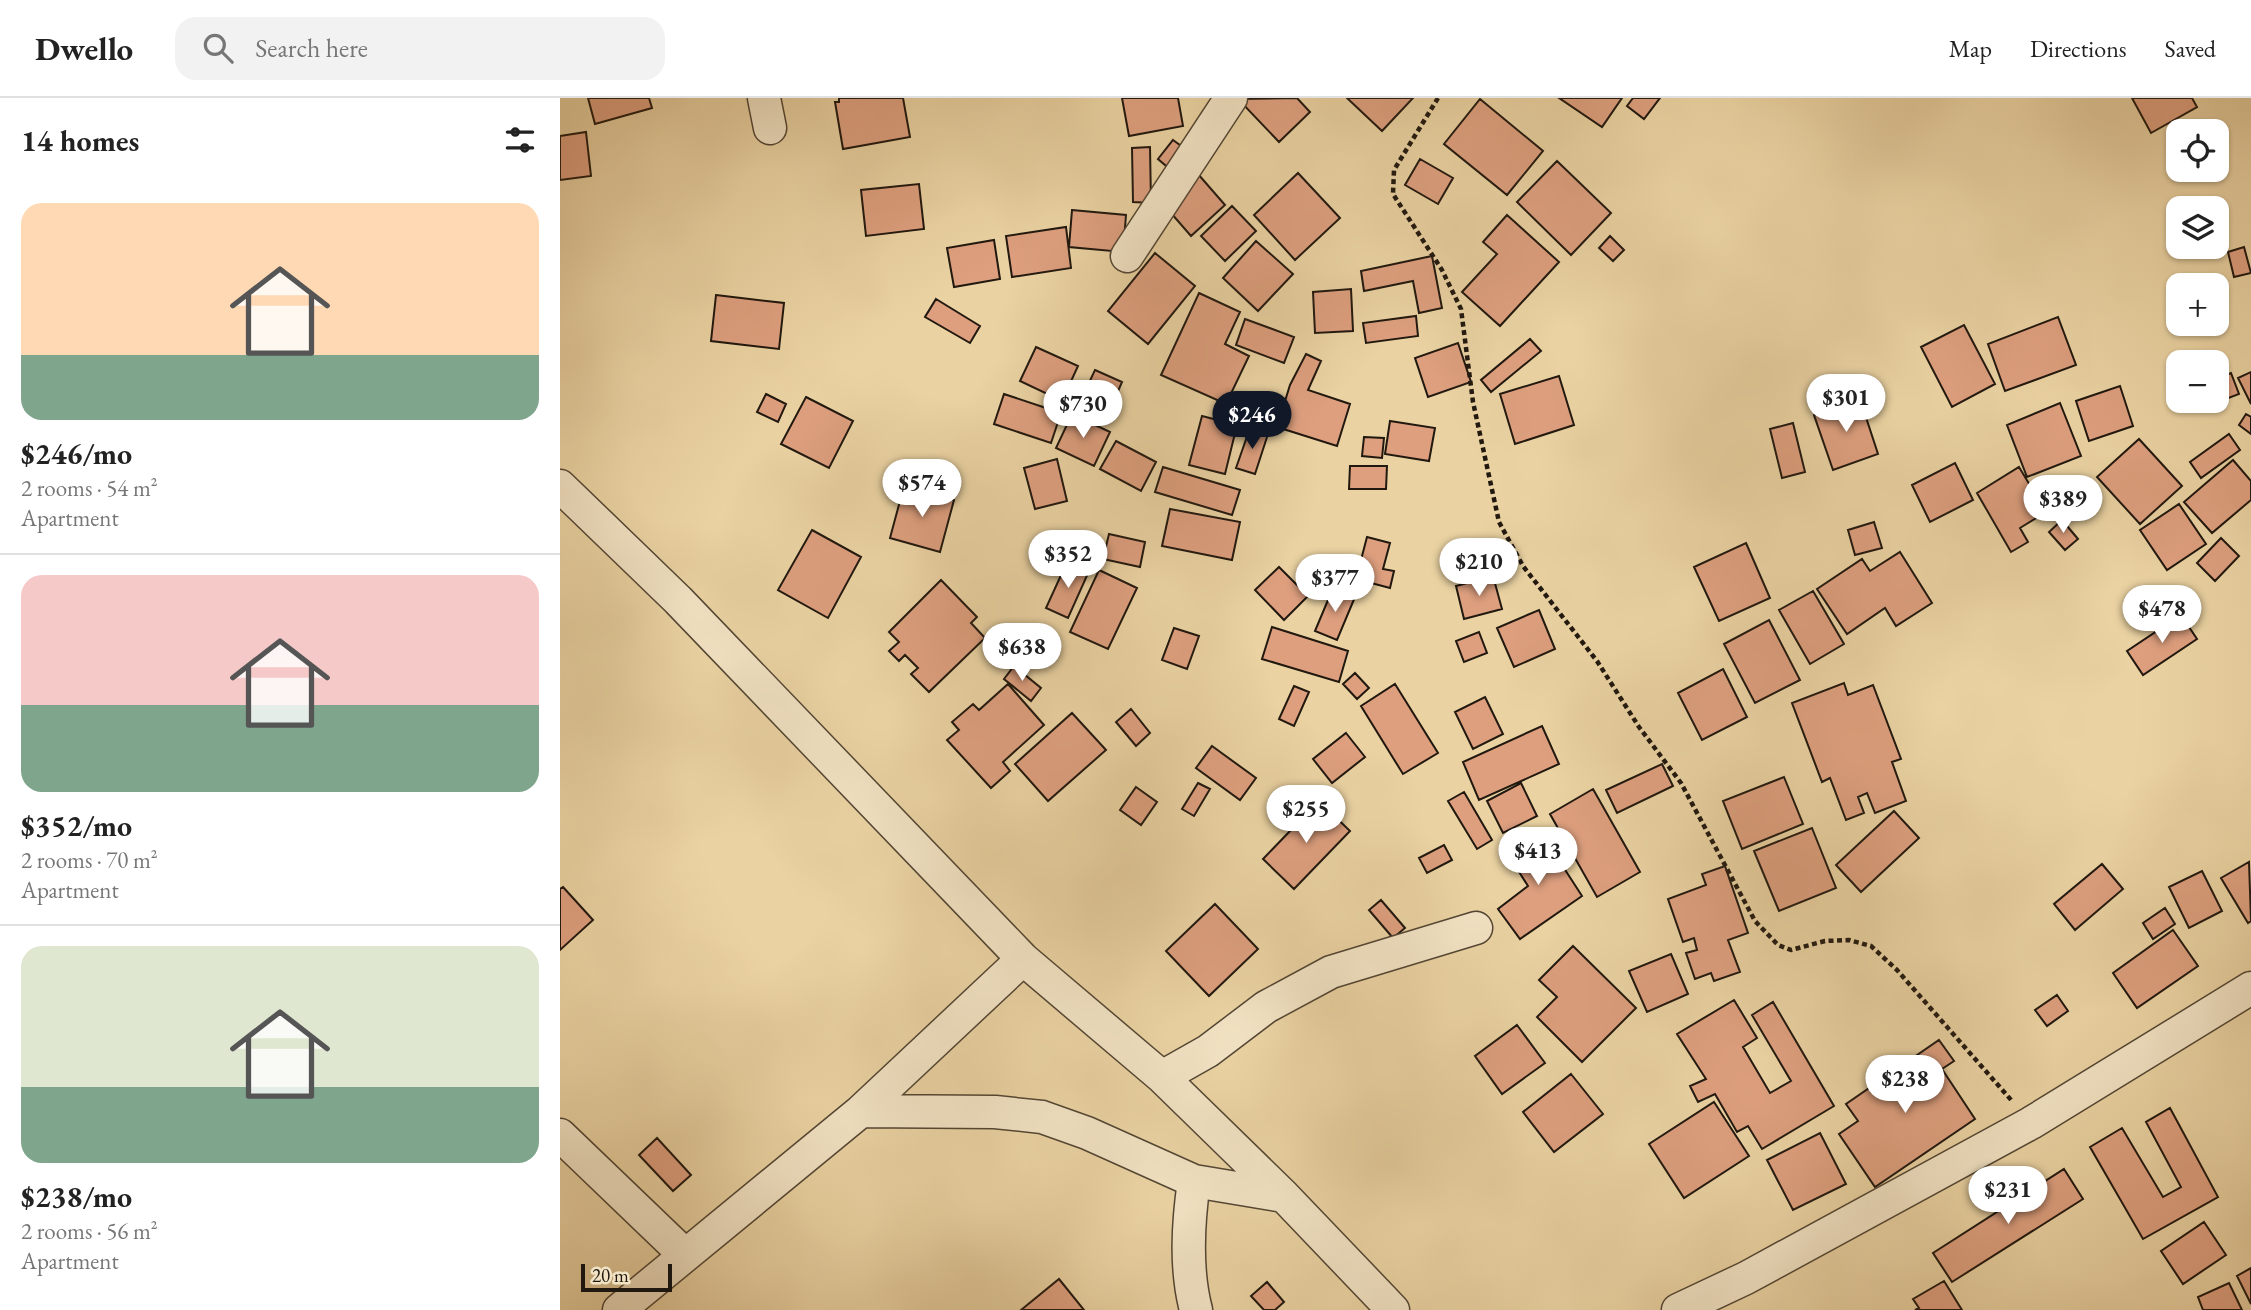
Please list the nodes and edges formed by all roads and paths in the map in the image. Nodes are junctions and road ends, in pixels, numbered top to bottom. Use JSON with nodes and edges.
{"nodes":[{"id":1,"x":764,"y":98,"type":"edge"},
{"id":2,"x":1231,"y":98,"type":"edge"},
{"id":3,"x":1438,"y":98,"type":"edge"},
{"id":4,"x":770,"y":128,"type":"dead end"},
{"id":5,"x":1128,"y":256,"type":"dead end"},
{"id":6,"x":560,"y":486,"type":"edge"},
{"id":7,"x":1476,"y":928,"type":"dead end"},
{"id":8,"x":1023,"y":959,"type":"junction"},
{"id":9,"x":2251,"y":988,"type":"edge"},
{"id":10,"x":1162,"y":1077,"type":"junction"},
{"id":11,"x":861,"y":1111,"type":"junction"},
{"id":12,"x":2031,"y":1123,"type":"junction"},
{"id":13,"x":560,"y":1135,"type":"edge"},
{"id":14,"x":1194,"y":1181,"type":"junction"},
{"id":15,"x":1284,"y":1196,"type":"junction"},
{"id":16,"x":684,"y":1254,"type":"junction"},
{"id":17,"x":619,"y":1310,"type":"edge"},
{"id":18,"x":1196,"y":1310,"type":"edge"},
{"id":19,"x":1393,"y":1310,"type":"edge"},
{"id":20,"x":1678,"y":1310,"type":"edge"}],
"edges":[{"from":1,"to":4,"type":"street"},
{"from":2,"to":5,"type":"street"},
{"from":3,"to":12,"type":"path"},
{"from":6,"to":8,"type":"street"},
{"from":7,"to":10,"type":"street"},
{"from":8,"to":10,"type":"street"},
{"from":8,"to":11,"type":"street"},
{"from":9,"to":12,"type":"street"},
{"from":10,"to":15,"type":"street"},
{"from":11,"to":14,"type":"street"},
{"from":11,"to":16,"type":"street"},
{"from":12,"to":20,"type":"street"},
{"from":13,"to":16,"type":"street"},
{"from":14,"to":15,"type":"street"},
{"from":14,"to":18,"type":"street"},
{"from":15,"to":19,"type":"street"},
{"from":16,"to":17,"type":"street"}]}
